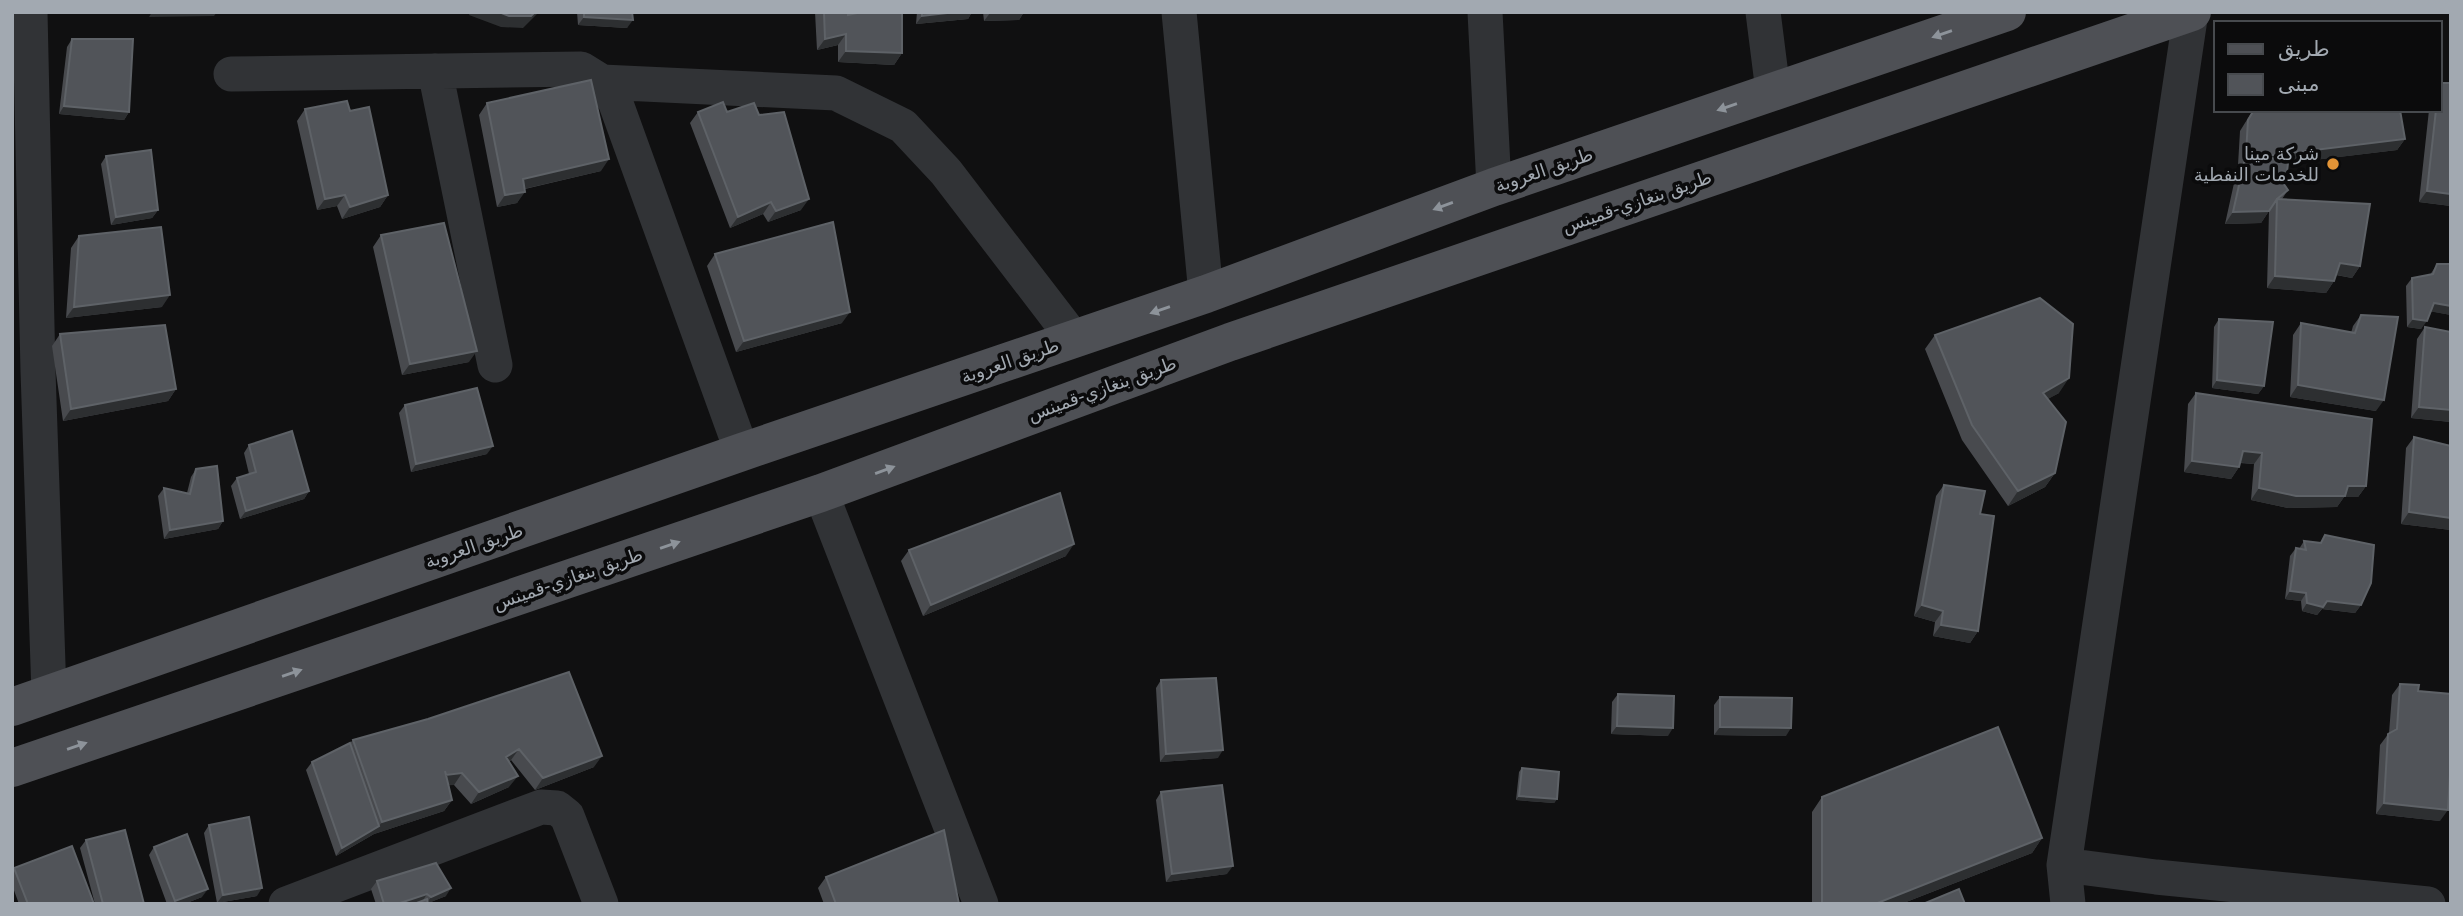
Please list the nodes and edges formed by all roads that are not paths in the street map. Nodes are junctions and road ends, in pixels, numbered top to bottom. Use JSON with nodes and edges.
{"nodes":[{"id":1,"x":30,"y":12,"type":"edge"},
{"id":2,"x":1179,"y":12,"type":"edge"},
{"id":3,"x":1485,"y":12,"type":"edge"},
{"id":4,"x":1763,"y":12,"type":"edge"},
{"id":5,"x":2007,"y":12,"type":"edge"},
{"id":6,"x":2191,"y":12,"type":"edge"},
{"id":7,"x":435,"y":71,"type":"junction"},
{"id":8,"x":232,"y":74,"type":"dead end"},
{"id":9,"x":602,"y":82,"type":"junction"},
{"id":10,"x":22,"y":91,"type":"edge"},
{"id":11,"x":1773,"y":91,"type":"junction"},
{"id":12,"x":1494,"y":187,"type":"junction"},
{"id":13,"x":1206,"y":294,"type":"junction"},
{"id":14,"x":1074,"y":339,"type":"junction"},
{"id":15,"x":495,"y":365,"type":"dead end"},
{"id":16,"x":25,"y":372,"type":"edge"},
{"id":17,"x":742,"y":453,"type":"junction"},
{"id":18,"x":821,"y":493,"type":"junction"},
{"id":19,"x":49,"y":694,"type":"junction"},
{"id":20,"x":12,"y":707,"type":"edge"},
{"id":21,"x":12,"y":768,"type":"edge"},
{"id":22,"x":2064,"y":865,"type":"junction"},
{"id":23,"x":295,"y":902,"type":"edge"},
{"id":24,"x":601,"y":904,"type":"edge"},
{"id":25,"x":981,"y":904,"type":"edge"},
{"id":26,"x":2068,"y":904,"type":"edge"},
{"id":27,"x":2428,"y":904,"type":"edge"}],
"edges":[{"from":1,"to":10,"type":"street"},
{"from":2,"to":13,"type":"street"},
{"from":3,"to":12,"type":"street"},
{"from":4,"to":11,"type":"street"},
{"from":5,"to":11,"type":"main road","name":"طريق العروبة","one_way":true},
{"from":18,"to":6,"type":"main road","name":"طريق بنغازي-قمينس","one_way":true},
{"from":6,"to":22,"type":"street"},
{"from":7,"to":8,"type":"street"},
{"from":7,"to":9,"type":"street"},
{"from":7,"to":15,"type":"street"},
{"from":9,"to":14,"type":"street"},
{"from":9,"to":17,"type":"street"},
{"from":10,"to":16,"type":"street"},
{"from":11,"to":12,"type":"main road","name":"طريق العروبة","one_way":true},
{"from":12,"to":13,"type":"main road","name":"طريق العروبة","one_way":true},
{"from":13,"to":14,"type":"main road","name":"طريق العروبة","one_way":true},
{"from":14,"to":17,"type":"main road","name":"طريق العروبة"},
{"from":16,"to":19,"type":"street"},
{"from":17,"to":19,"type":"main road","name":"طريق العروبة"},
{"from":21,"to":18,"type":"main road","name":"طريق بنغازي-قمينس","one_way":true},
{"from":18,"to":25,"type":"street"},
{"from":19,"to":20,"type":"main road","name":"طريق العروبة"},
{"from":22,"to":26,"type":"street"},
{"from":22,"to":27,"type":"street"},
{"from":23,"to":24,"type":"street"}]}
